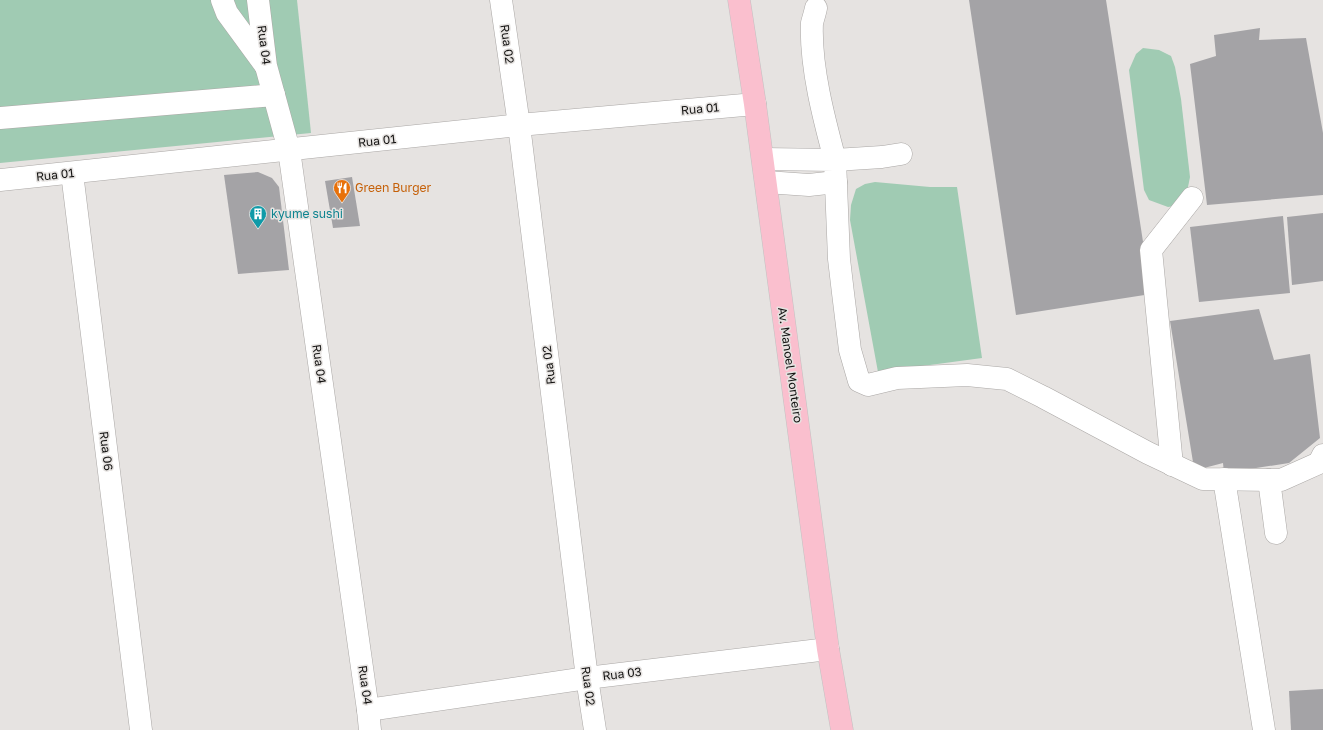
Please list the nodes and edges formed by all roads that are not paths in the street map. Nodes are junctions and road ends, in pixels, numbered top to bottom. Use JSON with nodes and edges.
{"nodes":[{"id":1,"x":222,"y":0,"type":"edge"},
{"id":2,"x":258,"y":0,"type":"edge"},
{"id":3,"x":501,"y":0,"type":"edge"},
{"id":4,"x":739,"y":0,"type":"edge"},
{"id":5,"x":816,"y":8,"type":"dead end"},
{"id":6,"x":266,"y":66,"type":"junction"},
{"id":7,"x":274,"y":95,"type":"junction"},
{"id":8,"x":755,"y":104,"type":"junction"},
{"id":9,"x":0,"y":118,"type":"edge"},
{"id":10,"x":520,"y":125,"type":"junction"},
{"id":11,"x":289,"y":150,"type":"junction"},
{"id":12,"x":901,"y":154,"type":"dead end"},
{"id":13,"x":763,"y":160,"type":"junction"},
{"id":14,"x":835,"y":160,"type":"junction"},
{"id":15,"x":72,"y":173,"type":"junction"},
{"id":16,"x":0,"y":180,"type":"edge"},
{"id":17,"x":766,"y":182,"type":"junction"},
{"id":18,"x":836,"y":182,"type":"junction"},
{"id":19,"x":1192,"y":198,"type":"dead end"},
{"id":20,"x":1323,"y":455,"type":"edge"},
{"id":21,"x":1172,"y":465,"type":"junction"},
{"id":22,"x":1224,"y":479,"type":"junction"},
{"id":23,"x":1269,"y":480,"type":"junction"},
{"id":24,"x":1276,"y":533,"type":"dead end"},
{"id":25,"x":828,"y":649,"type":"junction"},
{"id":26,"x":587,"y":678,"type":"junction"},
{"id":27,"x":369,"y":720,"type":"edge"},
{"id":28,"x":141,"y":730,"type":"edge"},
{"id":29,"x":595,"y":730,"type":"edge"},
{"id":30,"x":842,"y":730,"type":"edge"},
{"id":31,"x":1264,"y":730,"type":"edge"}],
"edges":[{"from":1,"to":6,"type":"street"},
{"from":2,"to":6,"type":"street","name":"Rua 04"},
{"from":3,"to":10,"type":"street","name":"Rua 02"},
{"from":4,"to":8,"type":"main road","name":"Av. Manoel Monteiro"},
{"from":5,"to":14,"type":"street"},
{"from":6,"to":7,"type":"street","name":"Rua 04"},
{"from":7,"to":9,"type":"street"},
{"from":7,"to":11,"type":"street","name":"Rua 04"},
{"from":8,"to":10,"type":"street","name":"Rua 01"},
{"from":8,"to":13,"type":"main road","name":"Av. Manoel Monteiro"},
{"from":10,"to":11,"type":"street","name":"Rua 01"},
{"from":10,"to":26,"type":"street","name":"Rua 02"},
{"from":11,"to":15,"type":"street","name":"Rua 01"},
{"from":11,"to":27,"type":"street","name":"Rua 04"},
{"from":12,"to":14,"type":"street"},
{"from":13,"to":14,"type":"street"},
{"from":13,"to":17,"type":"main road","name":"Av. Manoel Monteiro"},
{"from":14,"to":18,"type":"street"},
{"from":15,"to":16,"type":"street","name":"Rua 01"},
{"from":15,"to":28,"type":"street","name":"Rua 06"},
{"from":17,"to":18,"type":"street"},
{"from":17,"to":25,"type":"main road","name":"Av. Manoel Monteiro"},
{"from":18,"to":21,"type":"street"},
{"from":19,"to":21,"type":"street"},
{"from":20,"to":23,"type":"street"},
{"from":21,"to":22,"type":"street"},
{"from":22,"to":23,"type":"street"},
{"from":22,"to":31,"type":"street"},
{"from":23,"to":24,"type":"street"},
{"from":25,"to":26,"type":"street","name":"Rua 03"},
{"from":25,"to":30,"type":"main road","name":"Av. Manoel Monteiro"},
{"from":26,"to":27,"type":"street","name":"Rua 03"},
{"from":26,"to":29,"type":"street","name":"Rua 02"}]}
